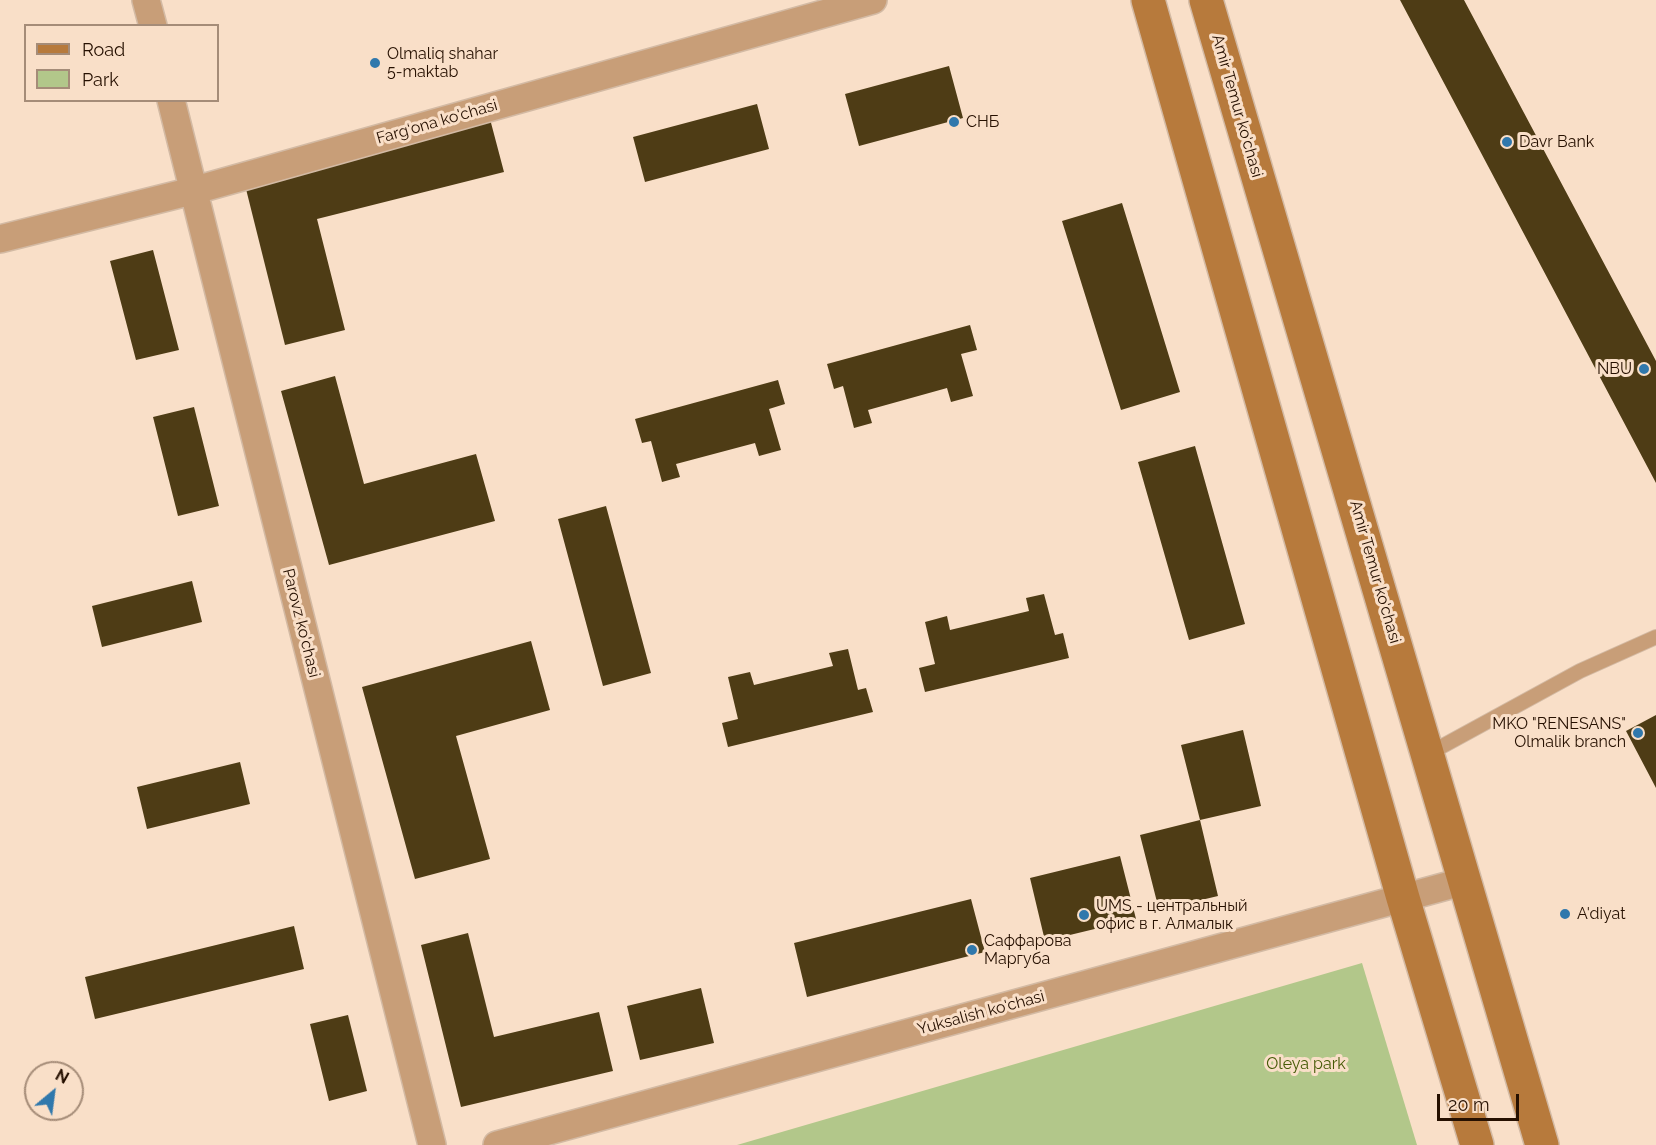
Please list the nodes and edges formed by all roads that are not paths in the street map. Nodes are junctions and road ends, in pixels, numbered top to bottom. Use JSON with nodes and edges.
{"nodes":[{"id":1,"x":147,"y":0,"type":"edge"},
{"id":2,"x":873,"y":0,"type":"edge"},
{"id":3,"x":1148,"y":0,"type":"edge"},
{"id":4,"x":1206,"y":0,"type":"edge"},
{"id":5,"x":153,"y":24,"type":"edge"},
{"id":6,"x":171,"y":102,"type":"edge"},
{"id":7,"x":192,"y":191,"type":"junction"},
{"id":8,"x":0,"y":239,"type":"edge"},
{"id":9,"x":1656,"y":637,"type":"edge"},
{"id":10,"x":1428,"y":754,"type":"junction"},
{"id":11,"x":1466,"y":881,"type":"junction"},
{"id":12,"x":1403,"y":898,"type":"junction"},
{"id":13,"x":432,"y":1145,"type":"edge"},
{"id":14,"x":496,"y":1145,"type":"edge"},
{"id":15,"x":1478,"y":1145,"type":"edge"},
{"id":16,"x":1542,"y":1145,"type":"edge"}],
"edges":[{"from":1,"to":5,"type":"street"},
{"from":2,"to":7,"type":"street","name":"Farg‘ona ko'chasi"},
{"from":3,"to":12,"type":"main road"},
{"from":4,"to":10,"type":"main road","name":"Amir Temur ko'chasi"},
{"from":6,"to":7,"type":"street","name":"Parovz ko'chasi"},
{"from":7,"to":8,"type":"street","name":"Farg‘ona ko'chasi"},
{"from":7,"to":13,"type":"street","name":"Parovz ko'chasi"},
{"from":9,"to":10,"type":"lane"},
{"from":10,"to":11,"type":"main road","name":"Amir Temur ko'chasi"},
{"from":11,"to":12,"type":"street","name":"Yuksalish ko'chasi"},
{"from":11,"to":16,"type":"main road","name":"Amir Temur ko'chasi"},
{"from":12,"to":14,"type":"street","name":"Yuksalish ko'chasi"},
{"from":12,"to":15,"type":"main road"}]}
